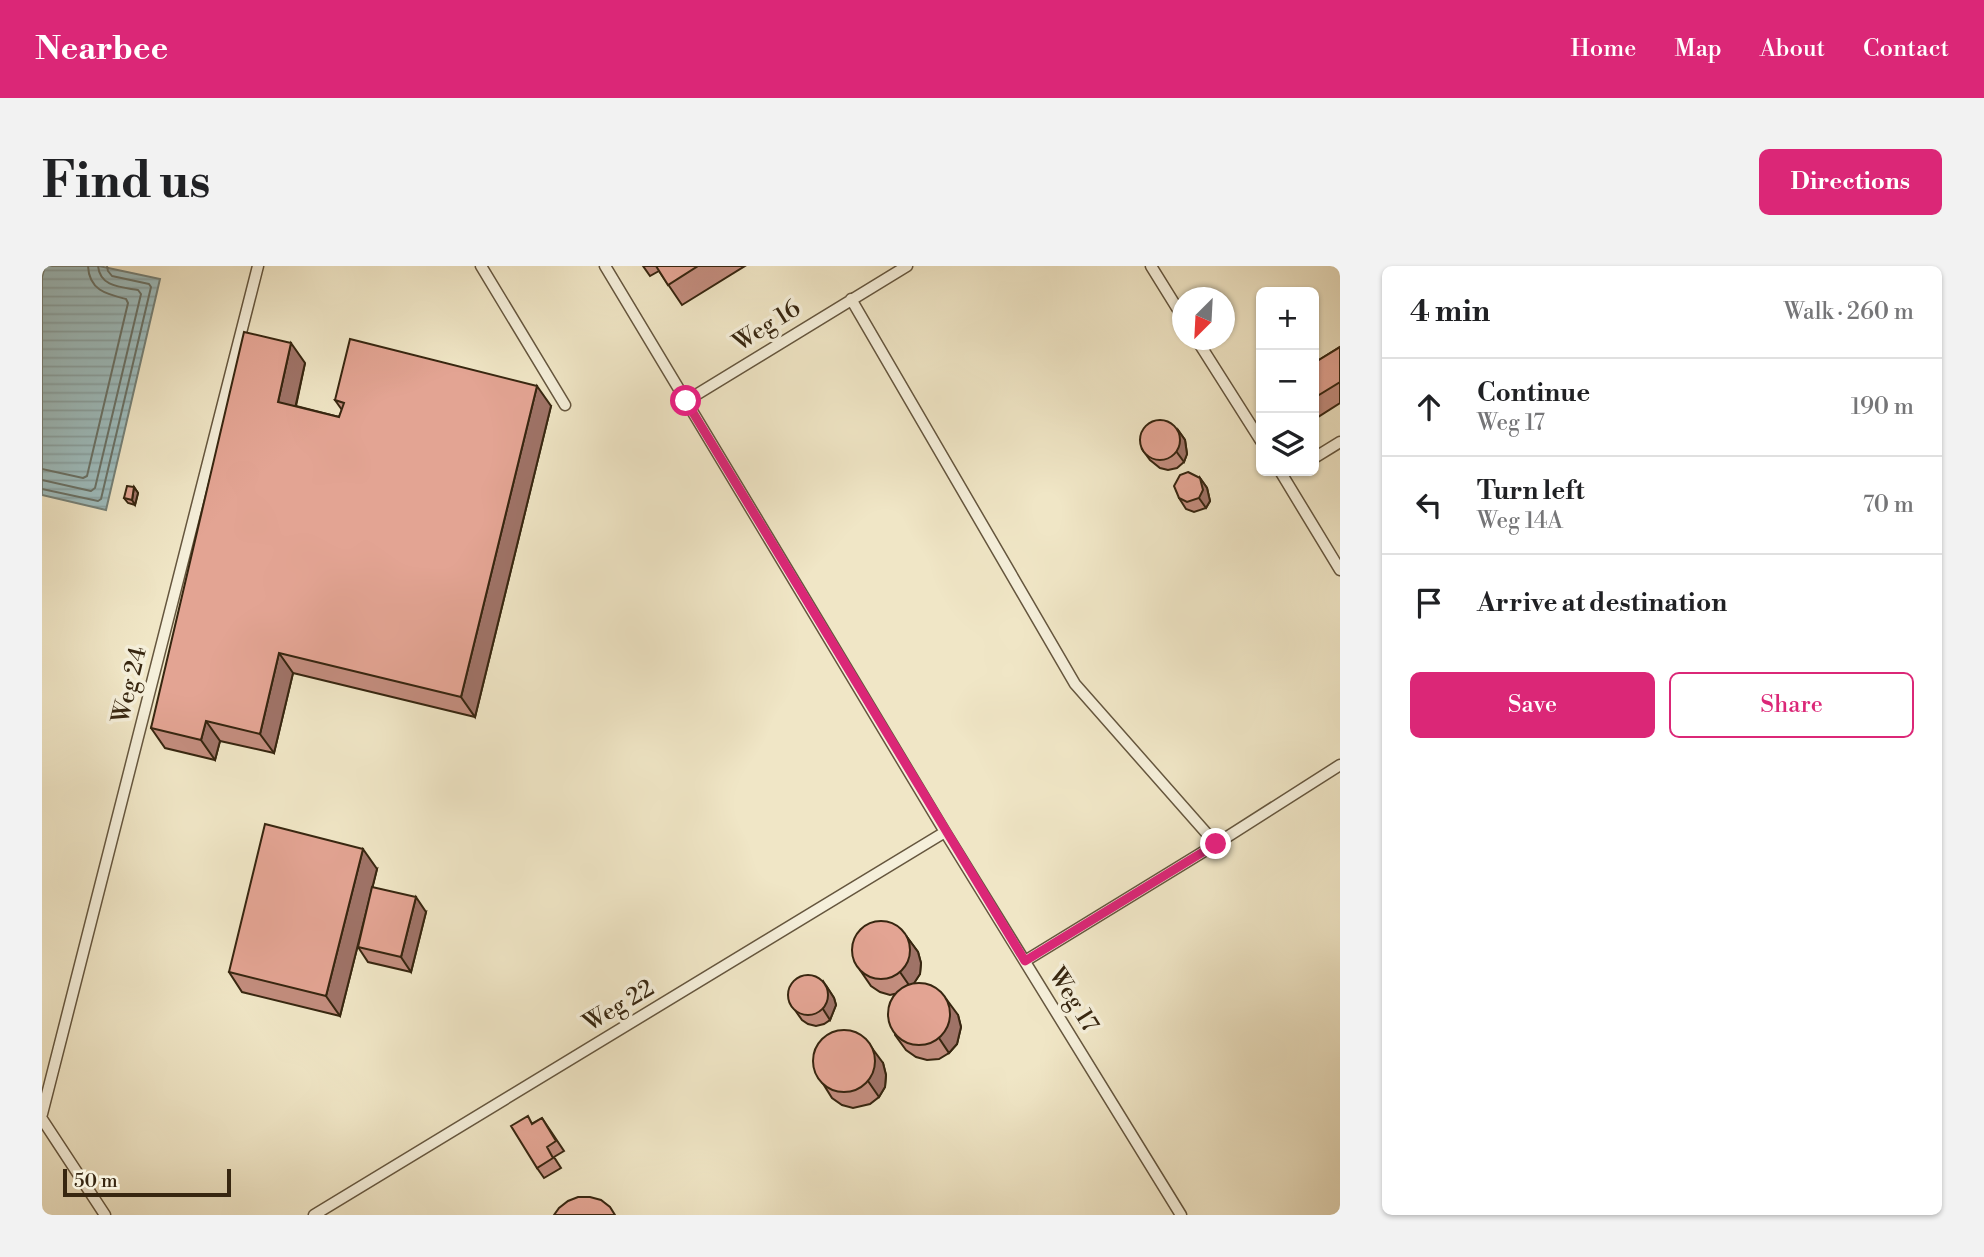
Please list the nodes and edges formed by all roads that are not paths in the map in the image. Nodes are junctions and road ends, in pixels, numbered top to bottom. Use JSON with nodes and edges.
{"nodes":[{"id":1,"x":258,"y":266,"type":"edge"},
{"id":2,"x":481,"y":266,"type":"edge"},
{"id":3,"x":605,"y":266,"type":"edge"},
{"id":4,"x":907,"y":266,"type":"edge"},
{"id":5,"x":1152,"y":266,"type":"edge"},
{"id":6,"x":851,"y":299,"type":"junction"},
{"id":7,"x":1172,"y":299,"type":"edge"},
{"id":8,"x":1204,"y":350,"type":"edge"},
{"id":9,"x":686,"y":401,"type":"junction"},
{"id":10,"x":565,"y":405,"type":"dead end"},
{"id":11,"x":1256,"y":433,"type":"edge"},
{"id":12,"x":1340,"y":442,"type":"edge"},
{"id":13,"x":1319,"y":455,"type":"edge"},
{"id":14,"x":1287,"y":476,"type":"edge"},
{"id":15,"x":1340,"y":570,"type":"edge"},
{"id":16,"x":1340,"y":765,"type":"edge"},
{"id":17,"x":945,"y":832,"type":"junction"},
{"id":18,"x":1216,"y":844,"type":"junction"},
{"id":19,"x":1025,"y":961,"type":"junction"},
{"id":20,"x":42,"y":1117,"type":"edge"},
{"id":21,"x":105,"y":1215,"type":"edge"},
{"id":22,"x":314,"y":1215,"type":"edge"},
{"id":23,"x":1181,"y":1215,"type":"edge"}],
"edges":[{"from":1,"to":20,"type":"lane","name":"Weg 24"},
{"from":2,"to":10,"type":"lane"},
{"from":3,"to":9,"type":"lane","name":"Weg 17"},
{"from":4,"to":6,"type":"lane","name":"Weg 16"},
{"from":5,"to":7,"type":"lane"},
{"from":6,"to":9,"type":"lane","name":"Weg 16"},
{"from":6,"to":18,"type":"lane"},
{"from":8,"to":11,"type":"lane"},
{"from":9,"to":17,"type":"lane","name":"Weg 17"},
{"from":12,"to":13,"type":"lane"},
{"from":14,"to":15,"type":"lane"},
{"from":16,"to":18,"type":"lane"},
{"from":17,"to":19,"type":"lane","name":"Weg 17"},
{"from":17,"to":22,"type":"lane","name":"Weg 22"},
{"from":18,"to":19,"type":"lane"},
{"from":19,"to":23,"type":"lane","name":"Weg 17"},
{"from":20,"to":21,"type":"lane"}]}
